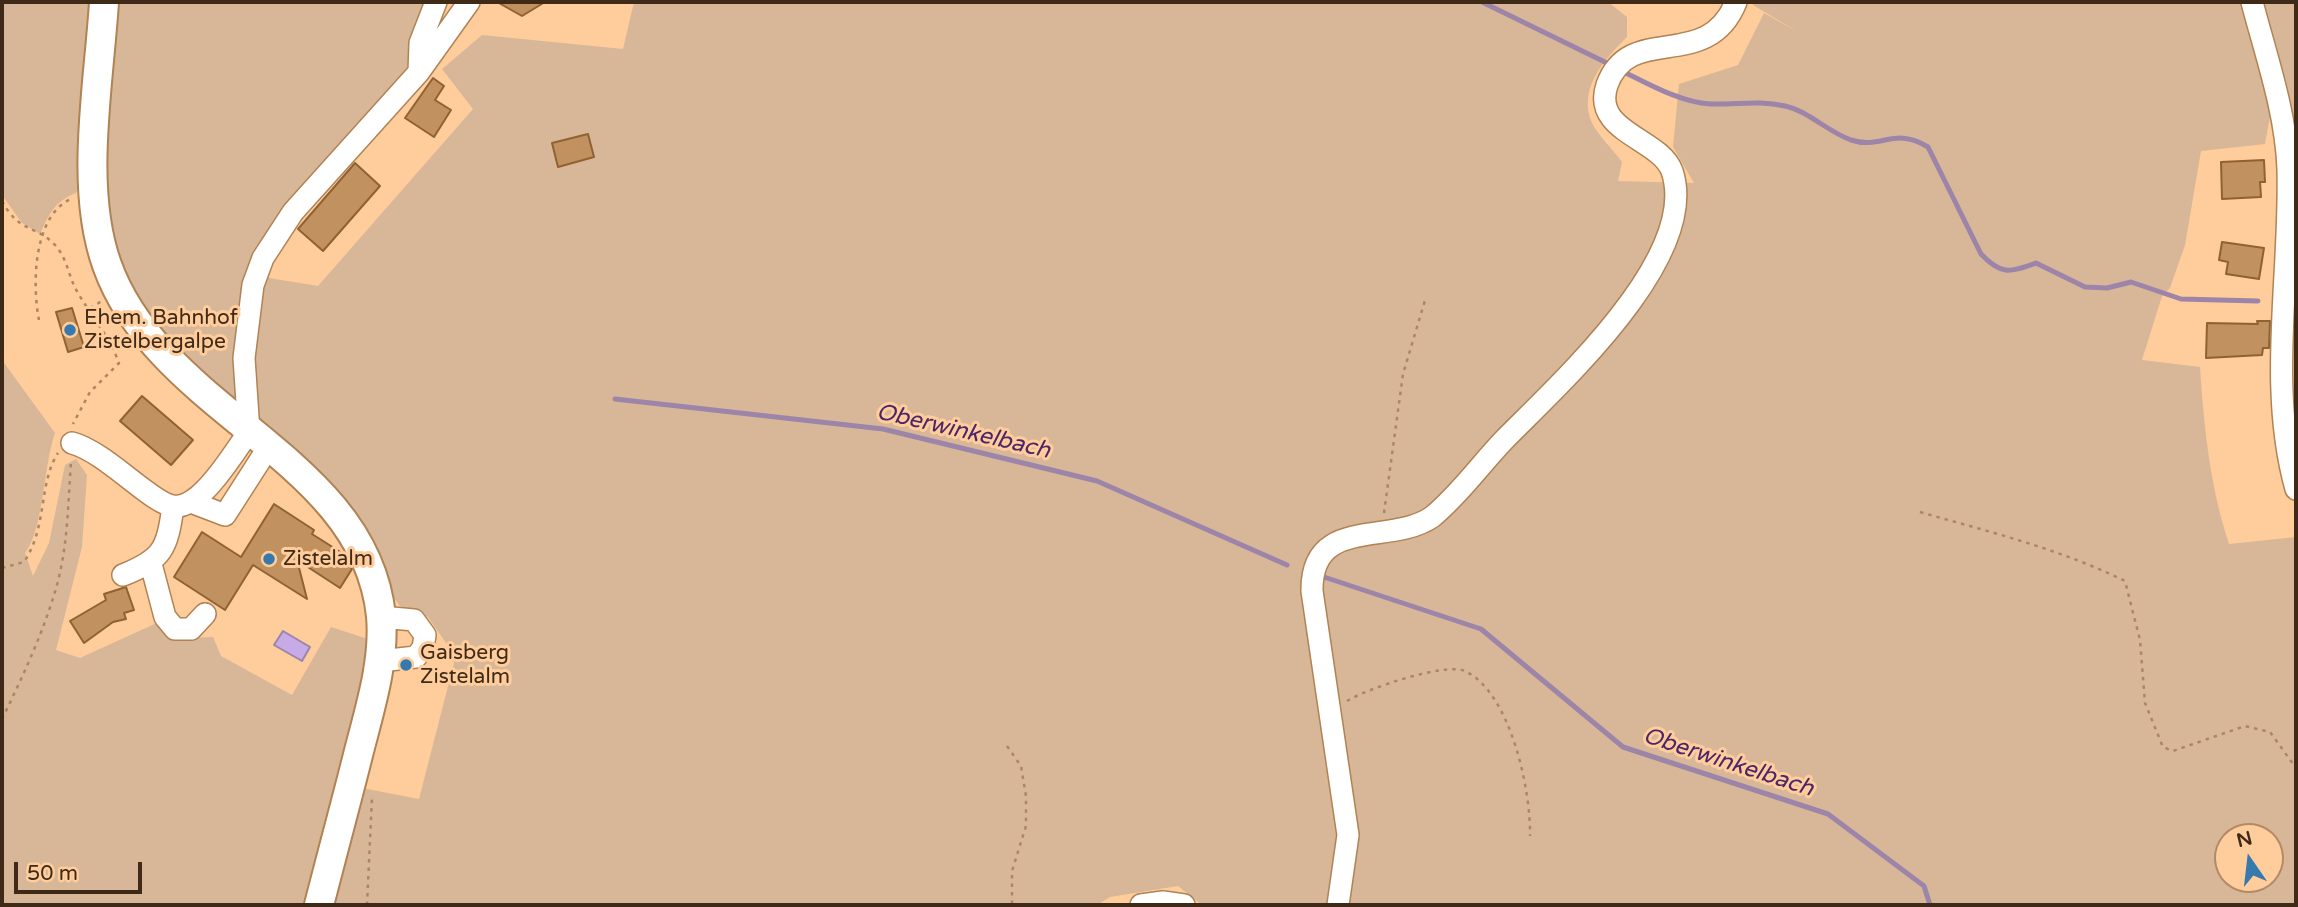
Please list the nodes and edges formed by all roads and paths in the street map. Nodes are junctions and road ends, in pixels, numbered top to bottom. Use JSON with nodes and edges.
{"nodes":[{"id":1,"x":104,"y":2,"type":"edge"},
{"id":2,"x":436,"y":2,"type":"edge"},
{"id":3,"x":469,"y":2,"type":"edge"},
{"id":4,"x":1736,"y":2,"type":"edge"},
{"id":5,"x":2252,"y":2,"type":"edge"},
{"id":6,"x":419,"y":72,"type":"junction"},
{"id":7,"x":93,"y":191,"type":"junction"},
{"id":8,"x":2,"y":201,"type":"edge"},
{"id":9,"x":43,"y":237,"type":"junction"},
{"id":10,"x":1426,"y":297,"type":"dead end"},
{"id":11,"x":39,"y":320,"type":"dead end"},
{"id":12,"x":258,"y":440,"type":"junction"},
{"id":13,"x":72,"y":443,"type":"junction"},
{"id":14,"x":2296,"y":489,"type":"edge"},
{"id":15,"x":182,"y":504,"type":"junction"},
{"id":16,"x":1920,"y":512,"type":"dead end"},
{"id":17,"x":1382,"y":532,"type":"junction"},
{"id":18,"x":151,"y":564,"type":"junction"},
{"id":19,"x":2,"y":568,"type":"edge"},
{"id":20,"x":123,"y":575,"type":"dead end"},
{"id":21,"x":205,"y":614,"type":"dead end"},
{"id":22,"x":381,"y":617,"type":"junction"},
{"id":23,"x":380,"y":661,"type":"junction"},
{"id":24,"x":1328,"y":710,"type":"junction"},
{"id":25,"x":2,"y":719,"type":"edge"},
{"id":26,"x":1007,"y":746,"type":"dead end"},
{"id":27,"x":2296,"y":768,"type":"edge"},
{"id":28,"x":350,"y":786,"type":"junction"},
{"id":29,"x":1530,"y":836,"type":"dead end"},
{"id":30,"x":319,"y":905,"type":"edge"},
{"id":31,"x":367,"y":905,"type":"edge"},
{"id":32,"x":1012,"y":905,"type":"edge"},
{"id":33,"x":1141,"y":905,"type":"edge"},
{"id":34,"x":1184,"y":905,"type":"edge"},
{"id":35,"x":1338,"y":905,"type":"edge"}],
"edges":[{"from":1,"to":7,"type":"main road"},
{"from":2,"to":6,"type":"street"},
{"from":3,"to":6,"type":"street"},
{"from":4,"to":17,"type":"street"},
{"from":5,"to":14,"type":"street"},
{"from":6,"to":12,"type":"street"},
{"from":7,"to":9,"type":"path"},
{"from":7,"to":12,"type":"main road"},
{"from":8,"to":9,"type":"path"},
{"from":9,"to":11,"type":"path"},
{"from":9,"to":13,"type":"path"},
{"from":10,"to":17,"type":"path"},
{"from":12,"to":15,"type":"street"},
{"from":12,"to":15,"type":"street"},
{"from":12,"to":22,"type":"main road"},
{"from":13,"to":15,"type":"street"},
{"from":13,"to":19,"type":"path"},
{"from":13,"to":25,"type":"path"},
{"from":15,"to":18,"type":"street"},
{"from":16,"to":27,"type":"path"},
{"from":17,"to":24,"type":"street"},
{"from":18,"to":20,"type":"street"},
{"from":18,"to":21,"type":"street"},
{"from":22,"to":23,"type":"main road"},
{"from":22,"to":23,"type":"street"},
{"from":23,"to":28,"type":"main road"},
{"from":24,"to":29,"type":"path"},
{"from":24,"to":35,"type":"street"},
{"from":26,"to":32,"type":"path"},
{"from":28,"to":30,"type":"main road"},
{"from":28,"to":31,"type":"path"},
{"from":33,"to":34,"type":"street"}]}
